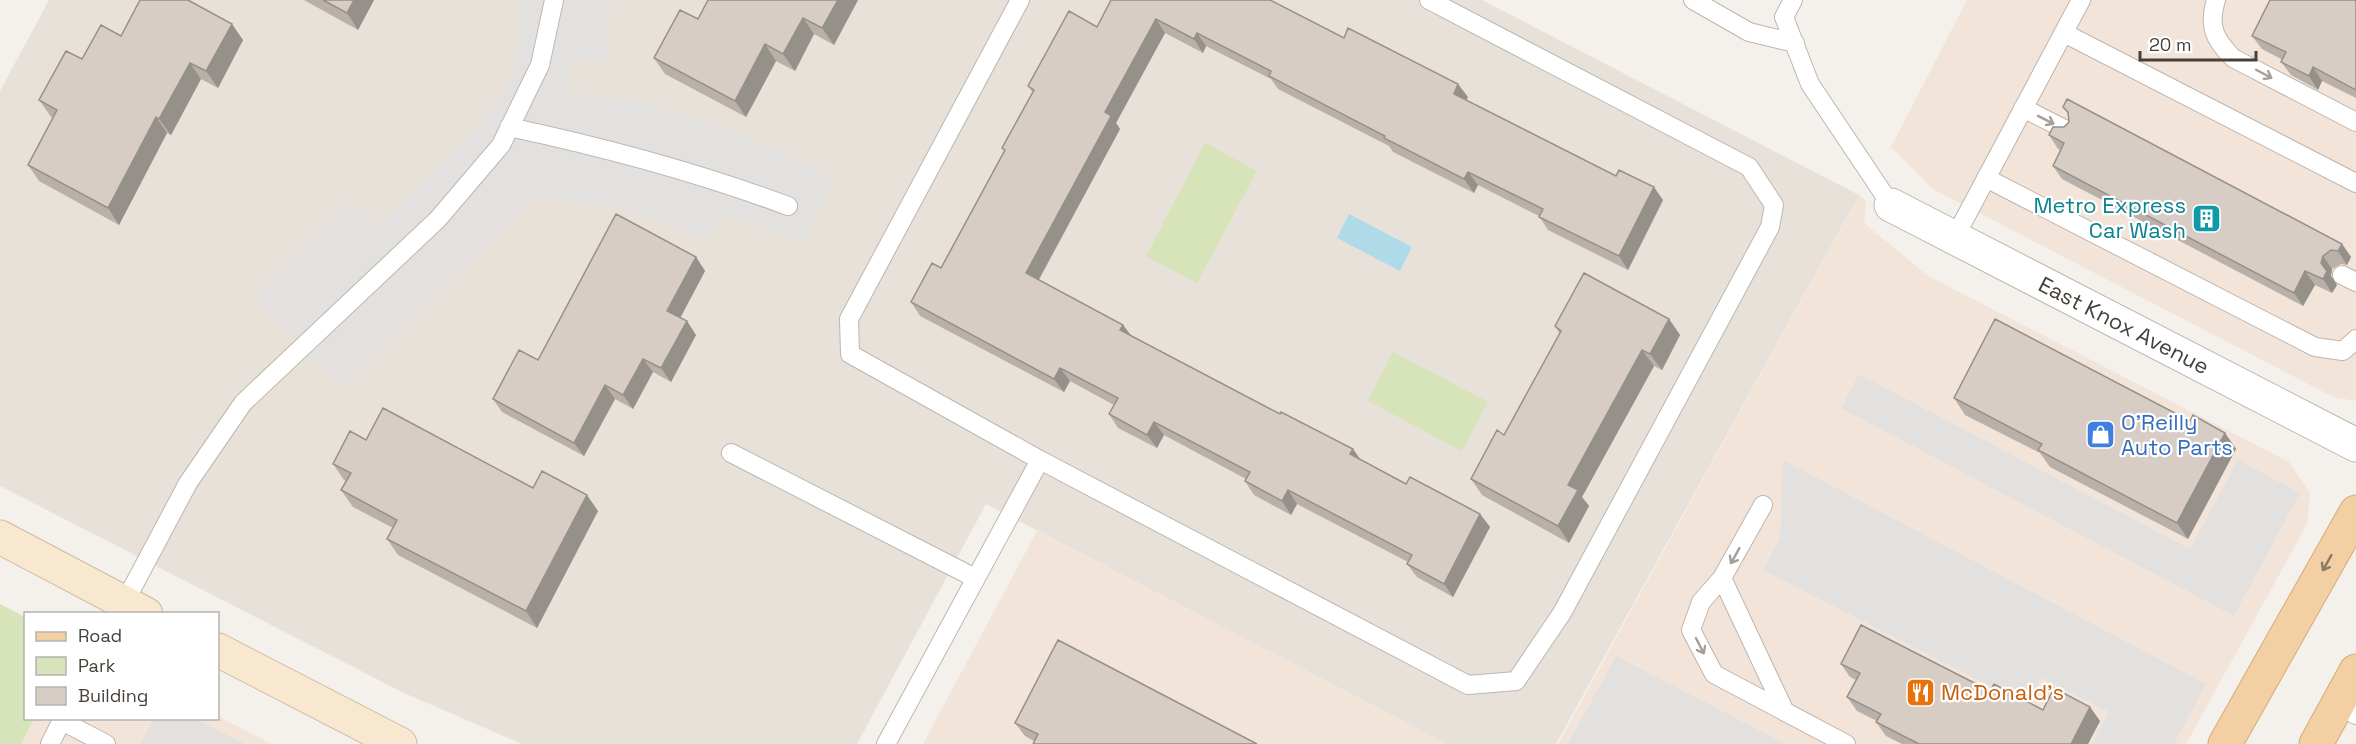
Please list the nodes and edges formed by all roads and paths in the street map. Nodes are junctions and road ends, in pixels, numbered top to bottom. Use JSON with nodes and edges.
{"nodes":[{"id":1,"x":554,"y":0,"type":"edge"},
{"id":2,"x":1020,"y":0,"type":"edge"},
{"id":3,"x":1429,"y":0,"type":"edge"},
{"id":4,"x":1693,"y":0,"type":"edge"},
{"id":5,"x":1793,"y":0,"type":"edge"},
{"id":6,"x":2081,"y":0,"type":"edge"},
{"id":7,"x":2216,"y":0,"type":"edge"},
{"id":8,"x":2064,"y":33,"type":"junction"},
{"id":9,"x":1795,"y":43,"type":"junction"},
{"id":10,"x":2023,"y":108,"type":"junction"},
{"id":11,"x":2356,"y":122,"type":"edge"},
{"id":12,"x":509,"y":127,"type":"junction"},
{"id":13,"x":2068,"y":131,"type":"edge"},
{"id":14,"x":1986,"y":178,"type":"junction"},
{"id":15,"x":2356,"y":183,"type":"edge"},
{"id":16,"x":1891,"y":205,"type":"joint"},
{"id":17,"x":788,"y":206,"type":"dead end"},
{"id":18,"x":1955,"y":237,"type":"junction"},
{"id":19,"x":2356,"y":339,"type":"edge"},
{"id":20,"x":2356,"y":445,"type":"edge"},
{"id":21,"x":731,"y":453,"type":"dead end"},
{"id":22,"x":1040,"y":460,"type":"junction"},
{"id":23,"x":1764,"y":505,"type":"dead end"},
{"id":24,"x":2356,"y":512,"type":"edge"},
{"id":25,"x":0,"y":537,"type":"edge"},
{"id":26,"x":975,"y":578,"type":"junction"},
{"id":27,"x":1722,"y":578,"type":"junction"},
{"id":28,"x":130,"y":610,"type":"edge"},
{"id":29,"x":219,"y":651,"type":"edge"},
{"id":30,"x":2356,"y":670,"type":"edge"},
{"id":31,"x":2347,"y":710,"type":"edge"},
{"id":32,"x":1785,"y":712,"type":"junction"},
{"id":33,"x":63,"y":720,"type":"edge"},
{"id":34,"x":50,"y":744,"type":"edge"},
{"id":35,"x":106,"y":744,"type":"edge"},
{"id":36,"x":400,"y":744,"type":"edge"},
{"id":37,"x":886,"y":744,"type":"edge"},
{"id":38,"x":1846,"y":744,"type":"edge"},
{"id":39,"x":2225,"y":744,"type":"edge"},
{"id":40,"x":2316,"y":744,"type":"edge"}],
"edges":[{"from":1,"to":12,"type":"lane"},
{"from":2,"to":22,"type":"lane"},
{"from":3,"to":22,"type":"lane"},
{"from":4,"to":9,"type":"lane"},
{"from":5,"to":9,"type":"lane"},
{"from":6,"to":8,"type":"lane"},
{"from":7,"to":11,"type":"lane","one_way":true},
{"from":8,"to":10,"type":"lane"},
{"from":8,"to":15,"type":"lane"},
{"from":9,"to":16,"type":"lane"},
{"from":10,"to":13,"type":"lane","one_way":true},
{"from":10,"to":14,"type":"lane"},
{"from":12,"to":17,"type":"lane"},
{"from":12,"to":28,"type":"lane"},
{"from":14,"to":18,"type":"lane"},
{"from":14,"to":19,"type":"lane"},
{"from":16,"to":18,"type":"street","name":"East Knox Avenue"},
{"from":18,"to":20,"type":"street","name":"East Knox Avenue"},
{"from":21,"to":26,"type":"lane"},
{"from":22,"to":26,"type":"lane"},
{"from":23,"to":27,"type":"lane","one_way":true},
{"from":24,"to":39,"type":"main road","one_way":true},
{"from":25,"to":28,"type":"main road"},
{"from":26,"to":37,"type":"lane"},
{"from":27,"to":32,"type":"lane"},
{"from":27,"to":32,"type":"lane","one_way":true},
{"from":29,"to":36,"type":"main road"},
{"from":30,"to":31,"type":"main road"},
{"from":31,"to":40,"type":"main road"},
{"from":32,"to":38,"type":"lane"},
{"from":33,"to":34,"type":"lane"},
{"from":33,"to":35,"type":"lane"}]}
